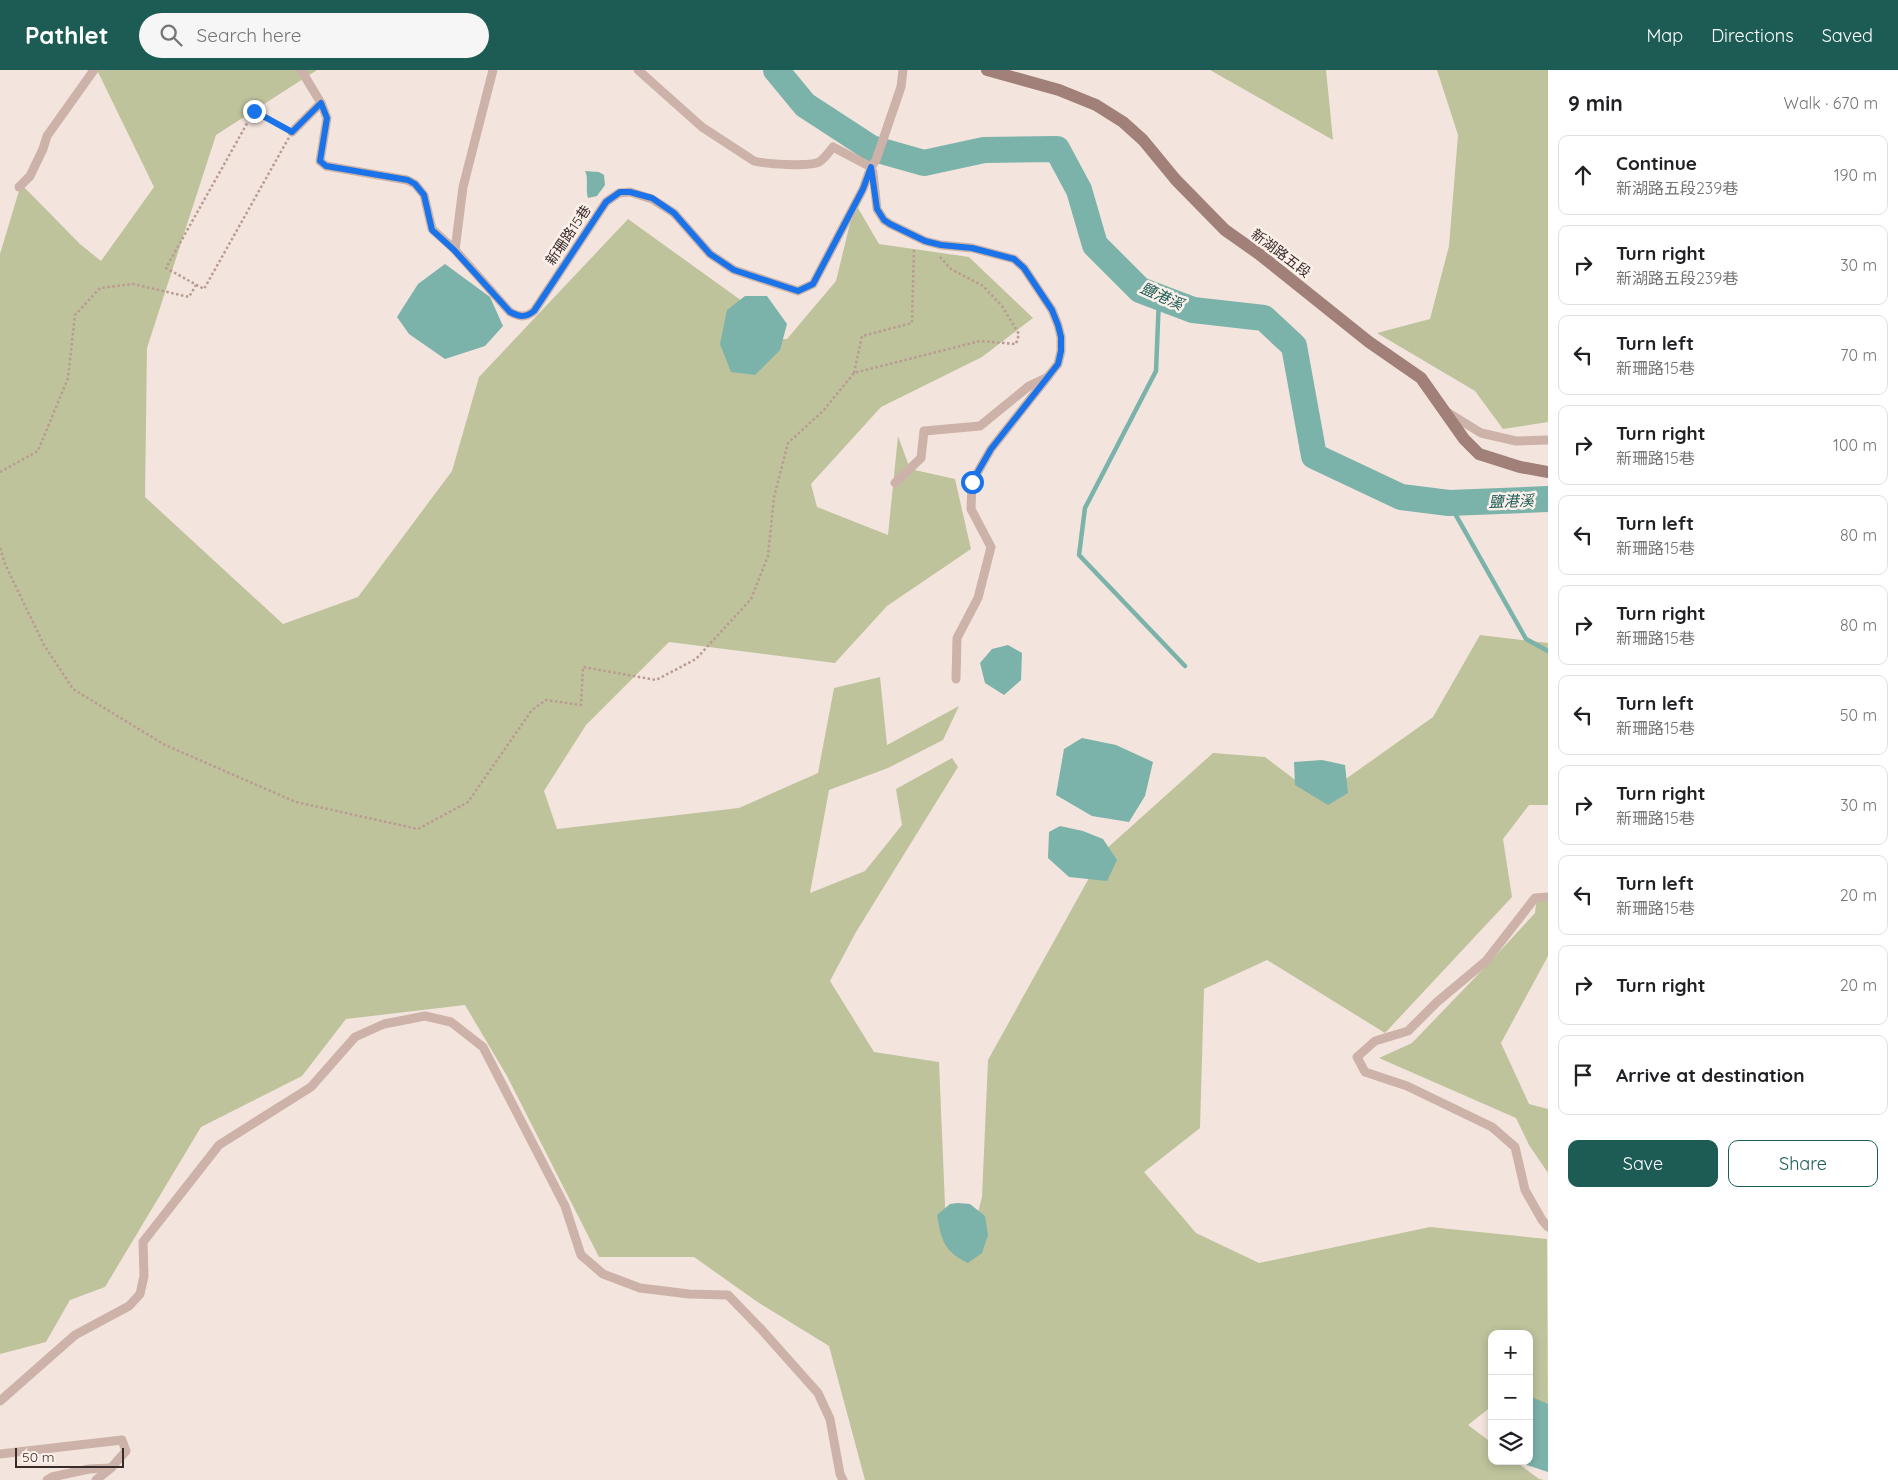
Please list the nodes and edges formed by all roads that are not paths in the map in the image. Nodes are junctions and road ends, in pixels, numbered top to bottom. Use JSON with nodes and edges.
{"nodes":[{"id":1,"x":94,"y":70,"type":"edge"},
{"id":2,"x":301,"y":70,"type":"edge"},
{"id":3,"x":493,"y":70,"type":"edge"},
{"id":4,"x":638,"y":70,"type":"edge"},
{"id":5,"x":903,"y":70,"type":"edge"},
{"id":6,"x":987,"y":70,"type":"edge"},
{"id":7,"x":321,"y":103,"type":"junction"},
{"id":8,"x":292,"y":132,"type":"road end"},
{"id":9,"x":873,"y":163,"type":"junction"},
{"id":10,"x":19,"y":188,"type":"dead end"},
{"id":11,"x":454,"y":250,"type":"junction"},
{"id":12,"x":1050,"y":376,"type":"junction"},
{"id":13,"x":1445,"y":410,"type":"junction"},
{"id":14,"x":1548,"y":440,"type":"edge"},
{"id":15,"x":1548,"y":472,"type":"edge"},
{"id":16,"x":895,"y":483,"type":"dead end"},
{"id":17,"x":956,"y":679,"type":"dead end"},
{"id":18,"x":1548,"y":897,"type":"edge"},
{"id":19,"x":1548,"y":1227,"type":"edge"},
{"id":20,"x":0,"y":1401,"type":"edge"},
{"id":21,"x":0,"y":1454,"type":"edge"},
{"id":22,"x":111,"y":1468,"type":"junction"},
{"id":23,"x":46,"y":1480,"type":"edge"},
{"id":24,"x":96,"y":1480,"type":"edge"},
{"id":25,"x":843,"y":1480,"type":"edge"}],
"edges":[{"from":1,"to":10,"type":"lane"},
{"from":2,"to":7,"type":"lane","name":"新珊路15巷"},
{"from":3,"to":11,"type":"lane"},
{"from":4,"to":9,"type":"lane"},
{"from":5,"to":9,"type":"lane"},
{"from":6,"to":13,"type":"street","name":"新湖路五段"},
{"from":7,"to":8,"type":"lane"},
{"from":7,"to":11,"type":"lane","name":"新珊路15巷"},
{"from":9,"to":11,"type":"lane","name":"新珊路15巷"},
{"from":9,"to":12,"type":"lane"},
{"from":12,"to":16,"type":"lane"},
{"from":12,"to":17,"type":"lane"},
{"from":13,"to":14,"type":"lane"},
{"from":13,"to":15,"type":"street","name":"新湖路五段"},
{"from":18,"to":19,"type":"lane"},
{"from":20,"to":25,"type":"lane"},
{"from":21,"to":22,"type":"lane"},
{"from":22,"to":23,"type":"lane"},
{"from":22,"to":24,"type":"lane"}]}
